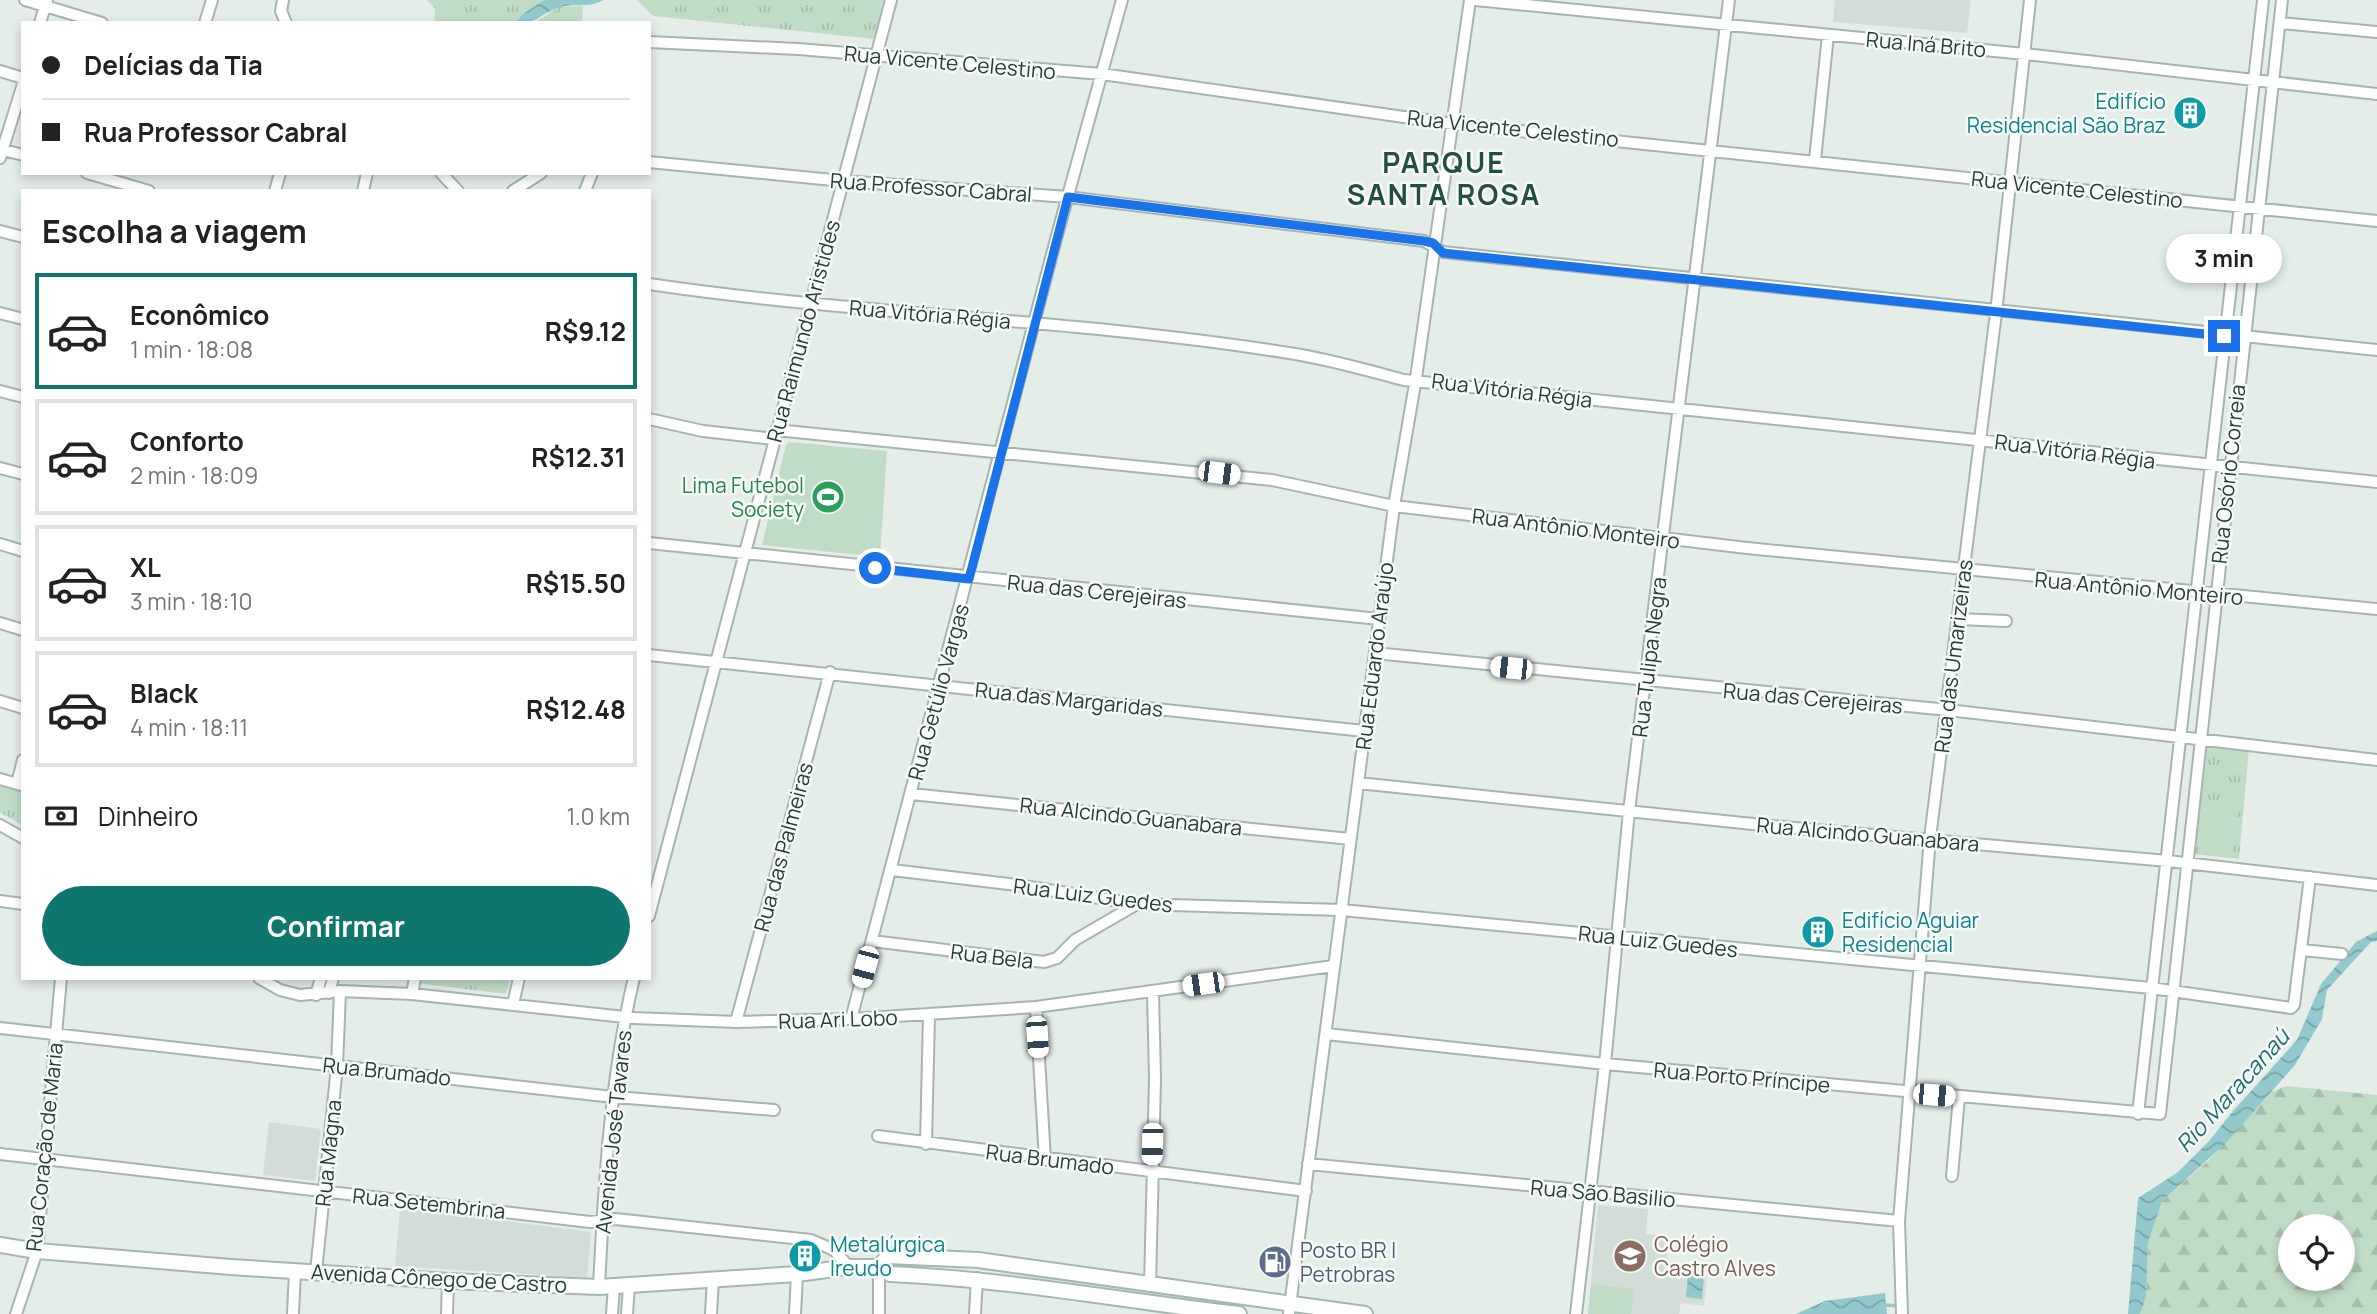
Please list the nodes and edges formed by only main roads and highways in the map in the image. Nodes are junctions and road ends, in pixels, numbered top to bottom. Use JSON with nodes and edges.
{"nodes":[{"id":1,"x":0,"y":1245,"type":"edge"},
{"id":2,"x":978,"y":1260,"type":"junction"},
{"id":3,"x":879,"y":1267,"type":"junction"},
{"id":4,"x":977,"y":1278,"type":"junction"},
{"id":5,"x":1130,"y":1283,"type":"junction"},
{"id":6,"x":1128,"y":1301,"type":"junction"},
{"id":7,"x":1290,"y":1309,"type":"edge"},
{"id":8,"x":1239,"y":1314,"type":"edge"},
{"id":9,"x":1365,"y":1314,"type":"edge"}],
"edges":[{"from":1,"to":3,"type":"main road","name":"Avenida Cônego de Castro"},
{"from":2,"to":3,"type":"main road","name":"Avenida Cônego de Castro"},
{"from":2,"to":4,"type":"main road"},
{"from":2,"to":5,"type":"main road","name":"Avenida Cônego de Castro"},
{"from":3,"to":4,"type":"main road","name":"Avenida Cônego de Castro"},
{"from":4,"to":6,"type":"main road","name":"Avenida Cônego de Castro"},
{"from":5,"to":6,"type":"main road"},
{"from":5,"to":7,"type":"main road","name":"Avenida Cônego de Castro"},
{"from":6,"to":8,"type":"main road","name":"Avenida Cônego de Castro"},
{"from":7,"to":9,"type":"main road","name":"Avenida Cônego de Castro"}]}
